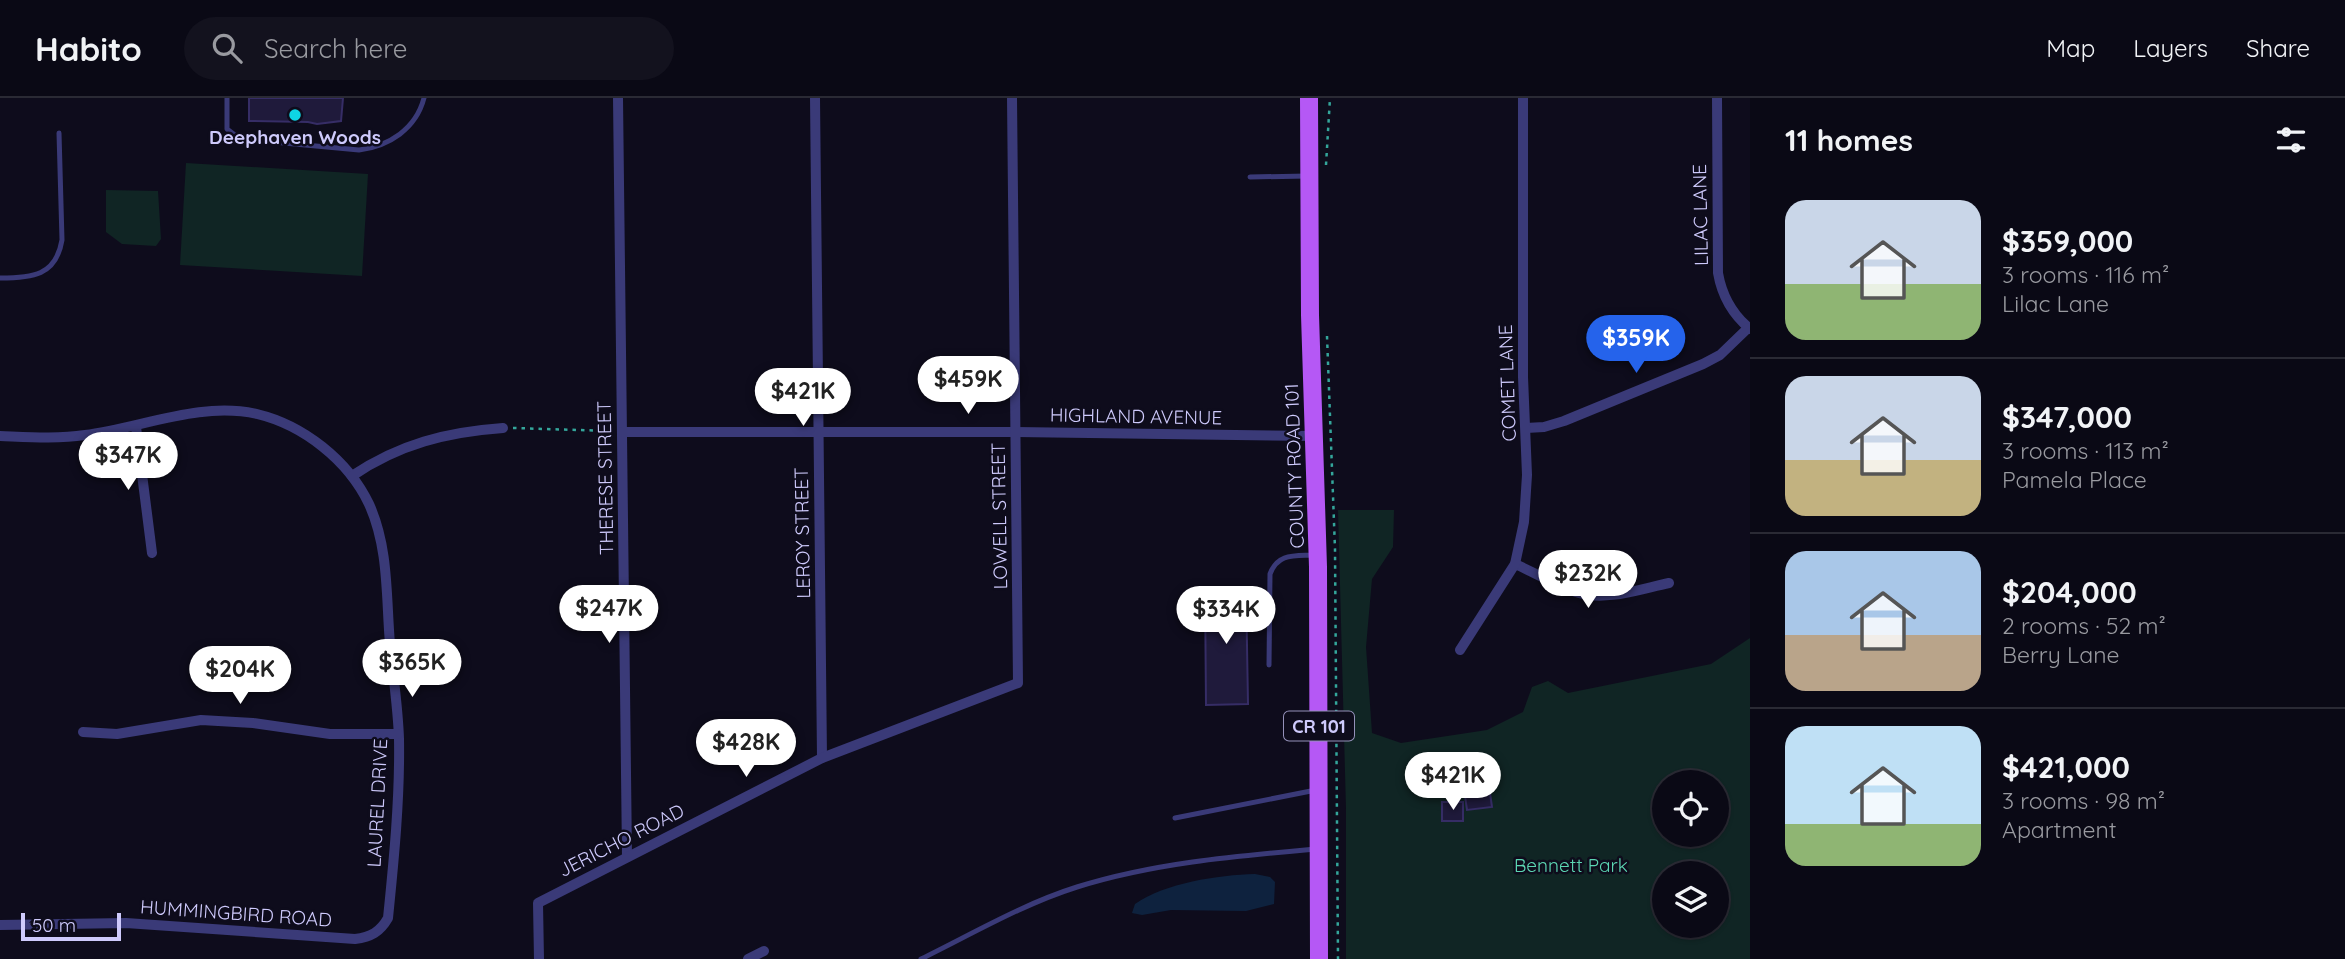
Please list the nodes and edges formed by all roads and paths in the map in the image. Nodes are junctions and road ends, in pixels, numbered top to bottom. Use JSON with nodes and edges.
{"nodes":[{"id":1,"x":227,"y":98,"type":"edge"},
{"id":2,"x":424,"y":98,"type":"edge"},
{"id":3,"x":618,"y":98,"type":"edge"},
{"id":4,"x":815,"y":98,"type":"edge"},
{"id":5,"x":1013,"y":98,"type":"edge"},
{"id":6,"x":1309,"y":98,"type":"edge"},
{"id":7,"x":1523,"y":98,"type":"edge"},
{"id":8,"x":1717,"y":98,"type":"edge"},
{"id":9,"x":59,"y":133,"type":"dead end"},
{"id":10,"x":1309,"y":176,"type":"junction"},
{"id":11,"x":1250,"y":177,"type":"dead end"},
{"id":12,"x":0,"y":278,"type":"edge"},
{"id":13,"x":1749,"y":328,"type":"edge"},
{"id":14,"x":136,"y":427,"type":"junction"},
{"id":15,"x":503,"y":428,"type":"joint"},
{"id":16,"x":1526,"y":428,"type":"junction"},
{"id":17,"x":622,"y":432,"type":"junction"},
{"id":18,"x":818,"y":432,"type":"junction"},
{"id":19,"x":1016,"y":432,"type":"junction"},
{"id":20,"x":0,"y":436,"type":"edge"},
{"id":21,"x":1315,"y":436,"type":"junction"},
{"id":22,"x":352,"y":476,"type":"junction"},
{"id":23,"x":152,"y":552,"type":"dead end"},
{"id":24,"x":1317,"y":555,"type":"junction"},
{"id":25,"x":1515,"y":564,"type":"junction"},
{"id":26,"x":1669,"y":583,"type":"dead end"},
{"id":27,"x":1460,"y":650,"type":"dead end"},
{"id":28,"x":1269,"y":665,"type":"dead end"},
{"id":29,"x":1018,"y":682,"type":"joint"},
{"id":30,"x":83,"y":732,"type":"dead end"},
{"id":31,"x":398,"y":734,"type":"junction"},
{"id":32,"x":822,"y":758,"type":"junction"},
{"id":33,"x":1319,"y":789,"type":"junction"},
{"id":34,"x":1175,"y":818,"type":"dead end"},
{"id":35,"x":1319,"y":848,"type":"junction"},
{"id":36,"x":627,"y":857,"type":"junction"},
{"id":37,"x":0,"y":925,"type":"edge"},
{"id":38,"x":383,"y":928,"type":"joint"},
{"id":39,"x":764,"y":951,"type":"dead end"},
{"id":40,"x":539,"y":959,"type":"edge"},
{"id":41,"x":748,"y":959,"type":"edge"},
{"id":42,"x":921,"y":959,"type":"edge"},
{"id":43,"x":1319,"y":959,"type":"edge"}],
"edges":[{"from":1,"to":2,"type":"lane"},
{"from":3,"to":17,"type":"street","name":"THERESE STREET"},
{"from":4,"to":18,"type":"street","name":"LEROY STREET"},
{"from":5,"to":19,"type":"street","name":"LOWELL STREET"},
{"from":6,"to":10,"type":"main road","name":"COUNTY ROAD 101","number":"CR 101"},
{"from":7,"to":16,"type":"street","name":"COMET LANE"},
{"from":8,"to":13,"type":"street","name":"LILAC LANE"},
{"from":9,"to":12,"type":"lane"},
{"from":10,"to":11,"type":"lane"},
{"from":10,"to":21,"type":"main road","name":"COUNTY ROAD 101","number":"CR 101"},
{"from":13,"to":16,"type":"street","name":"LILAC LANE"},
{"from":14,"to":20,"type":"street"},
{"from":14,"to":22,"type":"street"},
{"from":14,"to":23,"type":"street"},
{"from":15,"to":17,"type":"path"},
{"from":15,"to":22,"type":"street"},
{"from":16,"to":25,"type":"street","name":"COMET LANE"},
{"from":17,"to":18,"type":"street","name":"HIGHLAND AVENUE"},
{"from":17,"to":36,"type":"street","name":"THERESE STREET"},
{"from":18,"to":19,"type":"street","name":"HIGHLAND AVENUE"},
{"from":18,"to":32,"type":"street","name":"LEROY STREET"},
{"from":19,"to":21,"type":"street","name":"HIGHLAND AVENUE"},
{"from":19,"to":29,"type":"street","name":"LOWELL STREET"},
{"from":21,"to":24,"type":"main road","name":"COUNTY ROAD 101","number":"CR 101"},
{"from":22,"to":31,"type":"street","name":"LAUREL DRIVE"},
{"from":24,"to":28,"type":"lane"},
{"from":24,"to":33,"type":"main road","name":"COUNTY ROAD 101","number":"CR 101"},
{"from":25,"to":26,"type":"street"},
{"from":25,"to":27,"type":"street","name":"COMET LANE"},
{"from":29,"to":32,"type":"street","name":"JERICHO ROAD"},
{"from":30,"to":31,"type":"street"},
{"from":31,"to":38,"type":"street","name":"LAUREL DRIVE"},
{"from":32,"to":36,"type":"street","name":"JERICHO ROAD"},
{"from":33,"to":34,"type":"lane"},
{"from":33,"to":35,"type":"main road","name":"COUNTY ROAD 101","number":"CR 101"},
{"from":35,"to":42,"type":"lane"},
{"from":35,"to":43,"type":"main road","name":"COUNTY ROAD 101","number":"CR 101"},
{"from":36,"to":40,"type":"street","name":"JERICHO ROAD"},
{"from":37,"to":38,"type":"street","name":"HUMMINGBIRD ROAD"},
{"from":39,"to":41,"type":"street"}]}
